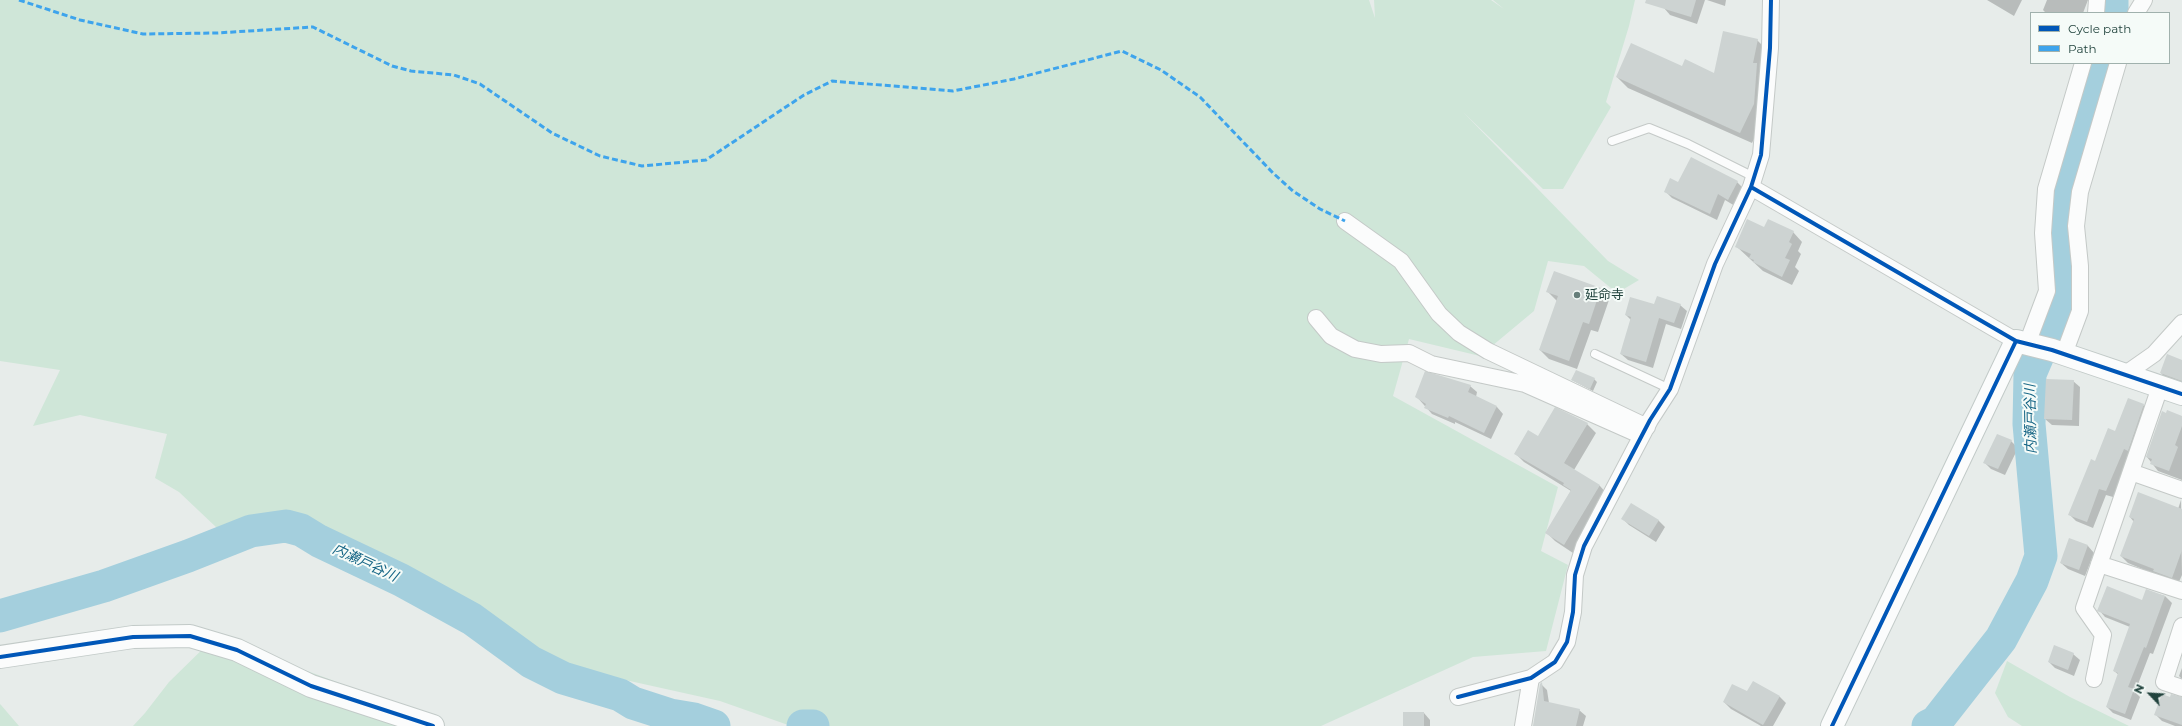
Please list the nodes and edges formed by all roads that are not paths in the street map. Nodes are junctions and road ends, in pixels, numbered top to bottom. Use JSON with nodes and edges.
{"nodes":[{"id":1,"x":1771,"y":0,"type":"edge"},
{"id":2,"x":2096,"y":0,"type":"edge"},
{"id":3,"x":2144,"y":0,"type":"edge"},
{"id":4,"x":2096,"y":12,"type":"edge"},
{"id":5,"x":2137,"y":12,"type":"edge"},
{"id":6,"x":2083,"y":64,"type":"edge"},
{"id":7,"x":2118,"y":64,"type":"edge"},
{"id":8,"x":1612,"y":141,"type":"dead end"},
{"id":9,"x":1753,"y":182,"type":"junction"},
{"id":10,"x":1345,"y":221,"type":"dead end"},
{"id":11,"x":1316,"y":318,"type":"dead end"},
{"id":12,"x":2182,"y":323,"type":"edge"},
{"id":13,"x":2022,"y":342,"type":"junction"},
{"id":14,"x":2058,"y":352,"type":"junction"},
{"id":15,"x":1595,"y":354,"type":"dead end"},
{"id":16,"x":2124,"y":375,"type":"junction"},
{"id":17,"x":2160,"y":387,"type":"junction"},
{"id":18,"x":1670,"y":389,"type":"junction"},
{"id":19,"x":2182,"y":394,"type":"edge"},
{"id":20,"x":1644,"y":431,"type":"junction"},
{"id":21,"x":2131,"y":472,"type":"junction"},
{"id":22,"x":2182,"y":490,"type":"edge"},
{"id":23,"x":2099,"y":564,"type":"junction"},
{"id":24,"x":2182,"y":591,"type":"edge"},
{"id":25,"x":2182,"y":626,"type":"edge"},
{"id":26,"x":0,"y":657,"type":"edge"},
{"id":27,"x":1531,"y":678,"type":"junction"},
{"id":28,"x":2094,"y":679,"type":"dead end"},
{"id":29,"x":2182,"y":688,"type":"edge"},
{"id":30,"x":1458,"y":697,"type":"dead end"},
{"id":31,"x":433,"y":726,"type":"edge"},
{"id":32,"x":1523,"y":726,"type":"edge"},
{"id":33,"x":1832,"y":726,"type":"edge"}],
"edges":[{"from":1,"to":9,"type":"street"},
{"from":2,"to":4,"type":"street"},
{"from":3,"to":5,"type":"street"},
{"from":6,"to":13,"type":"street"},
{"from":7,"to":14,"type":"street"},
{"from":8,"to":9,"type":"lane"},
{"from":9,"to":13,"type":"street"},
{"from":9,"to":18,"type":"street"},
{"from":10,"to":20,"type":"street"},
{"from":11,"to":20,"type":"street"},
{"from":12,"to":16,"type":"street"},
{"from":13,"to":14,"type":"street"},
{"from":13,"to":33,"type":"street"},
{"from":14,"to":16,"type":"street"},
{"from":15,"to":18,"type":"lane"},
{"from":16,"to":17,"type":"street"},
{"from":17,"to":19,"type":"street"},
{"from":17,"to":21,"type":"street"},
{"from":18,"to":20,"type":"street"},
{"from":20,"to":27,"type":"street"},
{"from":21,"to":22,"type":"street"},
{"from":21,"to":23,"type":"street"},
{"from":23,"to":24,"type":"street"},
{"from":23,"to":28,"type":"street"},
{"from":25,"to":29,"type":"street"},
{"from":26,"to":31,"type":"street"},
{"from":27,"to":30,"type":"street"},
{"from":27,"to":32,"type":"street"}]}
